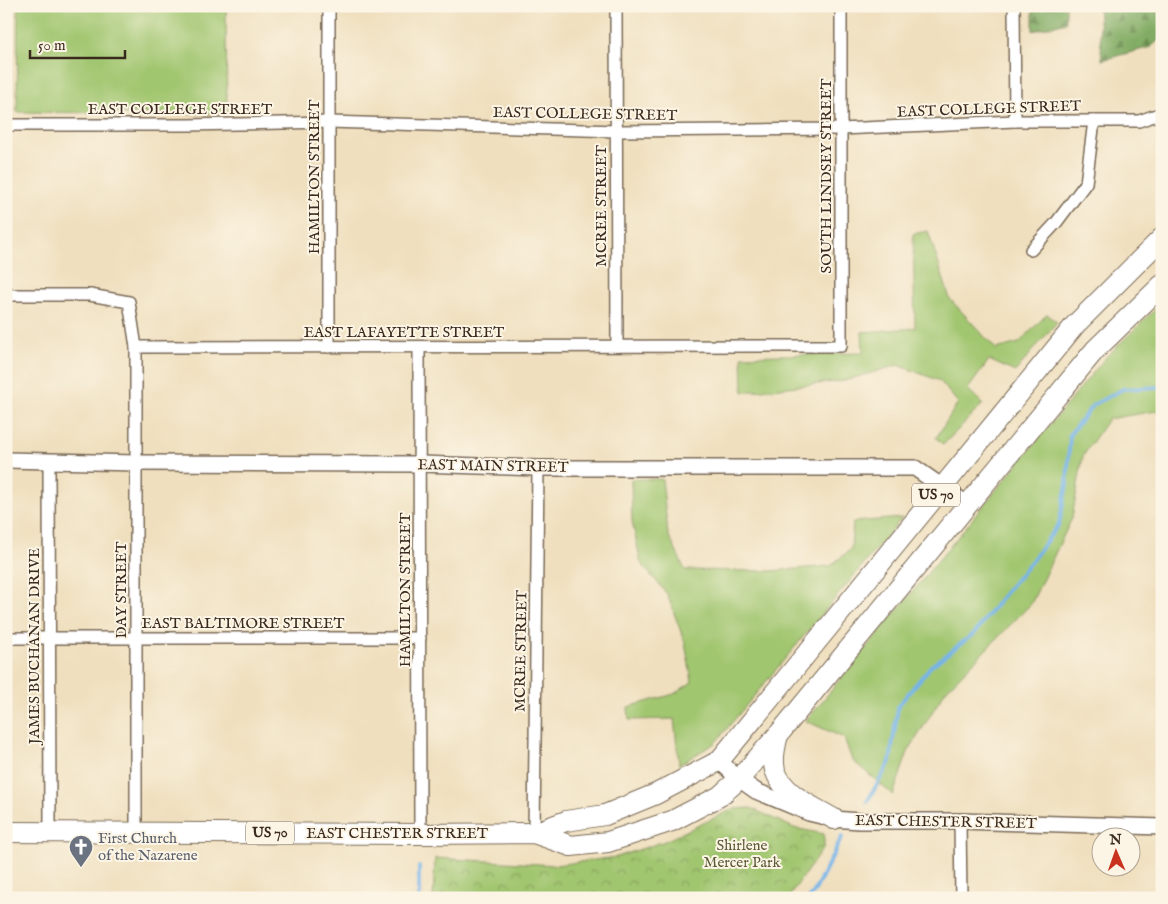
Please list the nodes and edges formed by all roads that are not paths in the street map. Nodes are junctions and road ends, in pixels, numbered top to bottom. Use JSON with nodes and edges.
{"nodes":[{"id":1,"x":329,"y":6,"type":"edge"},
{"id":2,"x":616,"y":6,"type":"edge"},
{"id":3,"x":841,"y":6,"type":"edge"},
{"id":4,"x":1014,"y":6,"type":"edge"},
{"id":5,"x":1162,"y":113,"type":"edge"},
{"id":6,"x":1015,"y":121,"type":"junction"},
{"id":7,"x":1094,"y":121,"type":"junction"},
{"id":8,"x":329,"y":122,"type":"junction"},
{"id":9,"x":6,"y":125,"type":"edge"},
{"id":10,"x":841,"y":129,"type":"junction"},
{"id":11,"x":616,"y":131,"type":"junction"},
{"id":12,"x":1162,"y":238,"type":"edge"},
{"id":13,"x":1031,"y":250,"type":"dead end"},
{"id":14,"x":1162,"y":285,"type":"edge"},
{"id":15,"x":6,"y":295,"type":"edge"},
{"id":16,"x":617,"y":346,"type":"junction"},
{"id":17,"x":841,"y":346,"type":"joint"},
{"id":18,"x":136,"y":347,"type":"junction"},
{"id":19,"x":329,"y":347,"type":"junction"},
{"id":20,"x":420,"y":347,"type":"junction"},
{"id":21,"x":6,"y":460,"type":"edge"},
{"id":22,"x":49,"y":461,"type":"junction"},
{"id":23,"x":136,"y":464,"type":"junction"},
{"id":24,"x":420,"y":464,"type":"junction"},
{"id":25,"x":538,"y":468,"type":"junction"},
{"id":26,"x":943,"y":487,"type":"junction"},
{"id":27,"x":968,"y":504,"type":"junction"},
{"id":28,"x":6,"y":638,"type":"edge"},
{"id":29,"x":49,"y":638,"type":"junction"},
{"id":30,"x":136,"y":638,"type":"junction"},
{"id":31,"x":420,"y":638,"type":"junction"},
{"id":32,"x":778,"y":735,"type":"junction"},
{"id":33,"x":718,"y":760,"type":"junction"},
{"id":34,"x":739,"y":779,"type":"junction"},
{"id":35,"x":834,"y":819,"type":"junction"},
{"id":36,"x":960,"y":821,"type":"junction"},
{"id":37,"x":1162,"y":827,"type":"edge"},
{"id":38,"x":6,"y":832,"type":"edge"},
{"id":39,"x":50,"y":832,"type":"junction"},
{"id":40,"x":136,"y":833,"type":"junction"},
{"id":41,"x":534,"y":833,"type":"junction"},
{"id":42,"x":420,"y":834,"type":"junction"},
{"id":43,"x":961,"y":898,"type":"edge"}],
"edges":[{"from":1,"to":8,"type":"street","name":"HAMILTON STREET"},
{"from":2,"to":11,"type":"street","name":"MCREE STREET"},
{"from":3,"to":10,"type":"street","name":"SOUTH LINDSEY STREET"},
{"from":4,"to":6,"type":"street"},
{"from":5,"to":7,"type":"street","name":"EAST COLLEGE STREET"},
{"from":6,"to":7,"type":"street","name":"EAST COLLEGE STREET"},
{"from":6,"to":10,"type":"street","name":"EAST COLLEGE STREET"},
{"from":7,"to":13,"type":"street"},
{"from":8,"to":9,"type":"street","name":"EAST COLLEGE STREET"},
{"from":8,"to":11,"type":"street","name":"EAST COLLEGE STREET"},
{"from":8,"to":19,"type":"street","name":"HAMILTON STREET"},
{"from":10,"to":11,"type":"street","name":"EAST COLLEGE STREET"},
{"from":10,"to":17,"type":"street","name":"SOUTH LINDSEY STREET"},
{"from":11,"to":16,"type":"street","name":"MCREE STREET"},
{"from":12,"to":26,"type":"highway","number":"US 70"},
{"from":14,"to":27,"type":"highway","number":"US 70"},
{"from":15,"to":18,"type":"street"},
{"from":16,"to":17,"type":"street","name":"EAST LAFAYETTE STREET"},
{"from":16,"to":20,"type":"street","name":"EAST LAFAYETTE STREET"},
{"from":18,"to":19,"type":"street","name":"EAST LAFAYETTE STREET"},
{"from":18,"to":23,"type":"street","name":"DAY STREET"},
{"from":19,"to":20,"type":"street","name":"EAST LAFAYETTE STREET"},
{"from":20,"to":24,"type":"street","name":"HAMILTON STREET"},
{"from":21,"to":22,"type":"main road","name":"EAST MAIN STREET"},
{"from":22,"to":23,"type":"main road","name":"EAST MAIN STREET"},
{"from":22,"to":29,"type":"street","name":"JAMES BUCHANAN DRIVE"},
{"from":23,"to":24,"type":"main road","name":"EAST MAIN STREET"},
{"from":23,"to":30,"type":"street","name":"DAY STREET"},
{"from":24,"to":25,"type":"main road","name":"EAST MAIN STREET"},
{"from":24,"to":31,"type":"street","name":"HAMILTON STREET"},
{"from":25,"to":26,"type":"main road","name":"EAST MAIN STREET"},
{"from":25,"to":41,"type":"street","name":"MCREE STREET"},
{"from":26,"to":27,"type":"main road","name":"EAST MAIN STREET"},
{"from":26,"to":33,"type":"highway","number":"US 70"},
{"from":27,"to":32,"type":"highway","number":"US 70"},
{"from":28,"to":29,"type":"street","name":"EAST BALTIMORE STREET"},
{"from":29,"to":30,"type":"street","name":"EAST BALTIMORE STREET"},
{"from":29,"to":39,"type":"street","name":"JAMES BUCHANAN DRIVE"},
{"from":30,"to":31,"type":"street","name":"EAST BALTIMORE STREET"},
{"from":30,"to":40,"type":"street","name":"DAY STREET"},
{"from":31,"to":42,"type":"street","name":"HAMILTON STREET"},
{"from":32,"to":34,"type":"highway","number":"US 70"},
{"from":32,"to":35,"type":"highway"},
{"from":33,"to":34,"type":"main road","name":"EAST CHESTER STREET"},
{"from":33,"to":41,"type":"highway","number":"US 70"},
{"from":34,"to":35,"type":"main road","name":"EAST CHESTER STREET"},
{"from":34,"to":41,"type":"highway","name":"EAST CHESTER STREET","number":"US 70"},
{"from":35,"to":36,"type":"main road","name":"EAST CHESTER STREET"},
{"from":36,"to":37,"type":"main road","name":"EAST CHESTER STREET"},
{"from":36,"to":43,"type":"street"},
{"from":38,"to":39,"type":"highway","name":"EAST CHESTER STREET","number":"US 70"},
{"from":39,"to":40,"type":"highway","name":"EAST CHESTER STREET","number":"US 70"},
{"from":40,"to":42,"type":"highway","name":"EAST CHESTER STREET","number":"US 70"},
{"from":41,"to":42,"type":"highway","name":"EAST CHESTER STREET","number":"US 70"}]}
